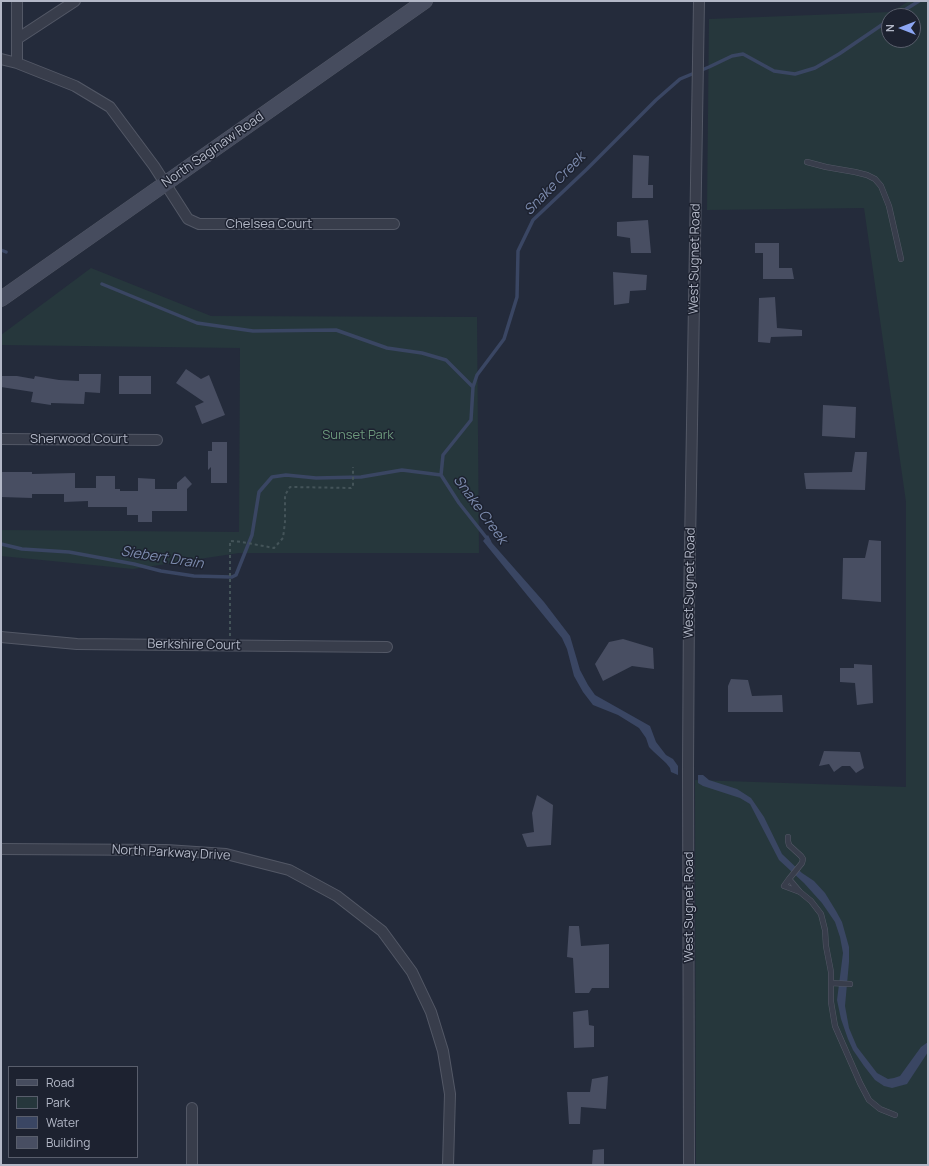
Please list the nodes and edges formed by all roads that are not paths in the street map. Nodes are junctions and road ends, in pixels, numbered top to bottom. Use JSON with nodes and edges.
{"nodes":[{"id":1,"x":17,"y":1,"type":"edge"},
{"id":2,"x":75,"y":1,"type":"edge"},
{"id":3,"x":425,"y":1,"type":"edge"},
{"id":4,"x":699,"y":1,"type":"edge"},
{"id":5,"x":17,"y":39,"type":"junction"},
{"id":6,"x":1,"y":59,"type":"edge"},
{"id":7,"x":17,"y":63,"type":"junction"},
{"id":8,"x":807,"y":162,"type":"dead end"},
{"id":9,"x":165,"y":184,"type":"junction"},
{"id":10,"x":394,"y":224,"type":"dead end"},
{"id":11,"x":901,"y":260,"type":"dead end"},
{"id":12,"x":1,"y":299,"type":"edge"},
{"id":13,"x":1,"y":439,"type":"edge"},
{"id":14,"x":157,"y":440,"type":"dead end"},
{"id":15,"x":1,"y":637,"type":"edge"},
{"id":16,"x":387,"y":647,"type":"dead end"},
{"id":17,"x":788,"y":837,"type":"dead end"},
{"id":18,"x":1,"y":849,"type":"edge"},
{"id":19,"x":831,"y":983,"type":"junction"},
{"id":20,"x":850,"y":984,"type":"dead end"},
{"id":21,"x":192,"y":1108,"type":"dead end"},
{"id":22,"x":895,"y":1115,"type":"dead end"},
{"id":23,"x":192,"y":1165,"type":"edge"},
{"id":24,"x":448,"y":1165,"type":"edge"},
{"id":25,"x":690,"y":1165,"type":"edge"}],
"edges":[{"from":1,"to":5,"type":"street"},
{"from":2,"to":5,"type":"street"},
{"from":3,"to":9,"type":"main road","name":"North Saginaw Road"},
{"from":4,"to":25,"type":"street","name":"West Sugnet Road"},
{"from":5,"to":7,"type":"street"},
{"from":6,"to":7,"type":"street","name":"Chelsea Court"},
{"from":7,"to":9,"type":"street","name":"Chelsea Court"},
{"from":8,"to":11,"type":"lane"},
{"from":9,"to":10,"type":"street","name":"Chelsea Court"},
{"from":9,"to":12,"type":"main road","name":"North Saginaw Road"},
{"from":13,"to":14,"type":"street","name":"Sherwood Court"},
{"from":15,"to":16,"type":"street","name":"Berkshire Court"},
{"from":17,"to":19,"type":"lane"},
{"from":18,"to":24,"type":"street","name":"North Parkway Drive"},
{"from":19,"to":20,"type":"lane"},
{"from":19,"to":22,"type":"lane"},
{"from":21,"to":23,"type":"street"}]}
